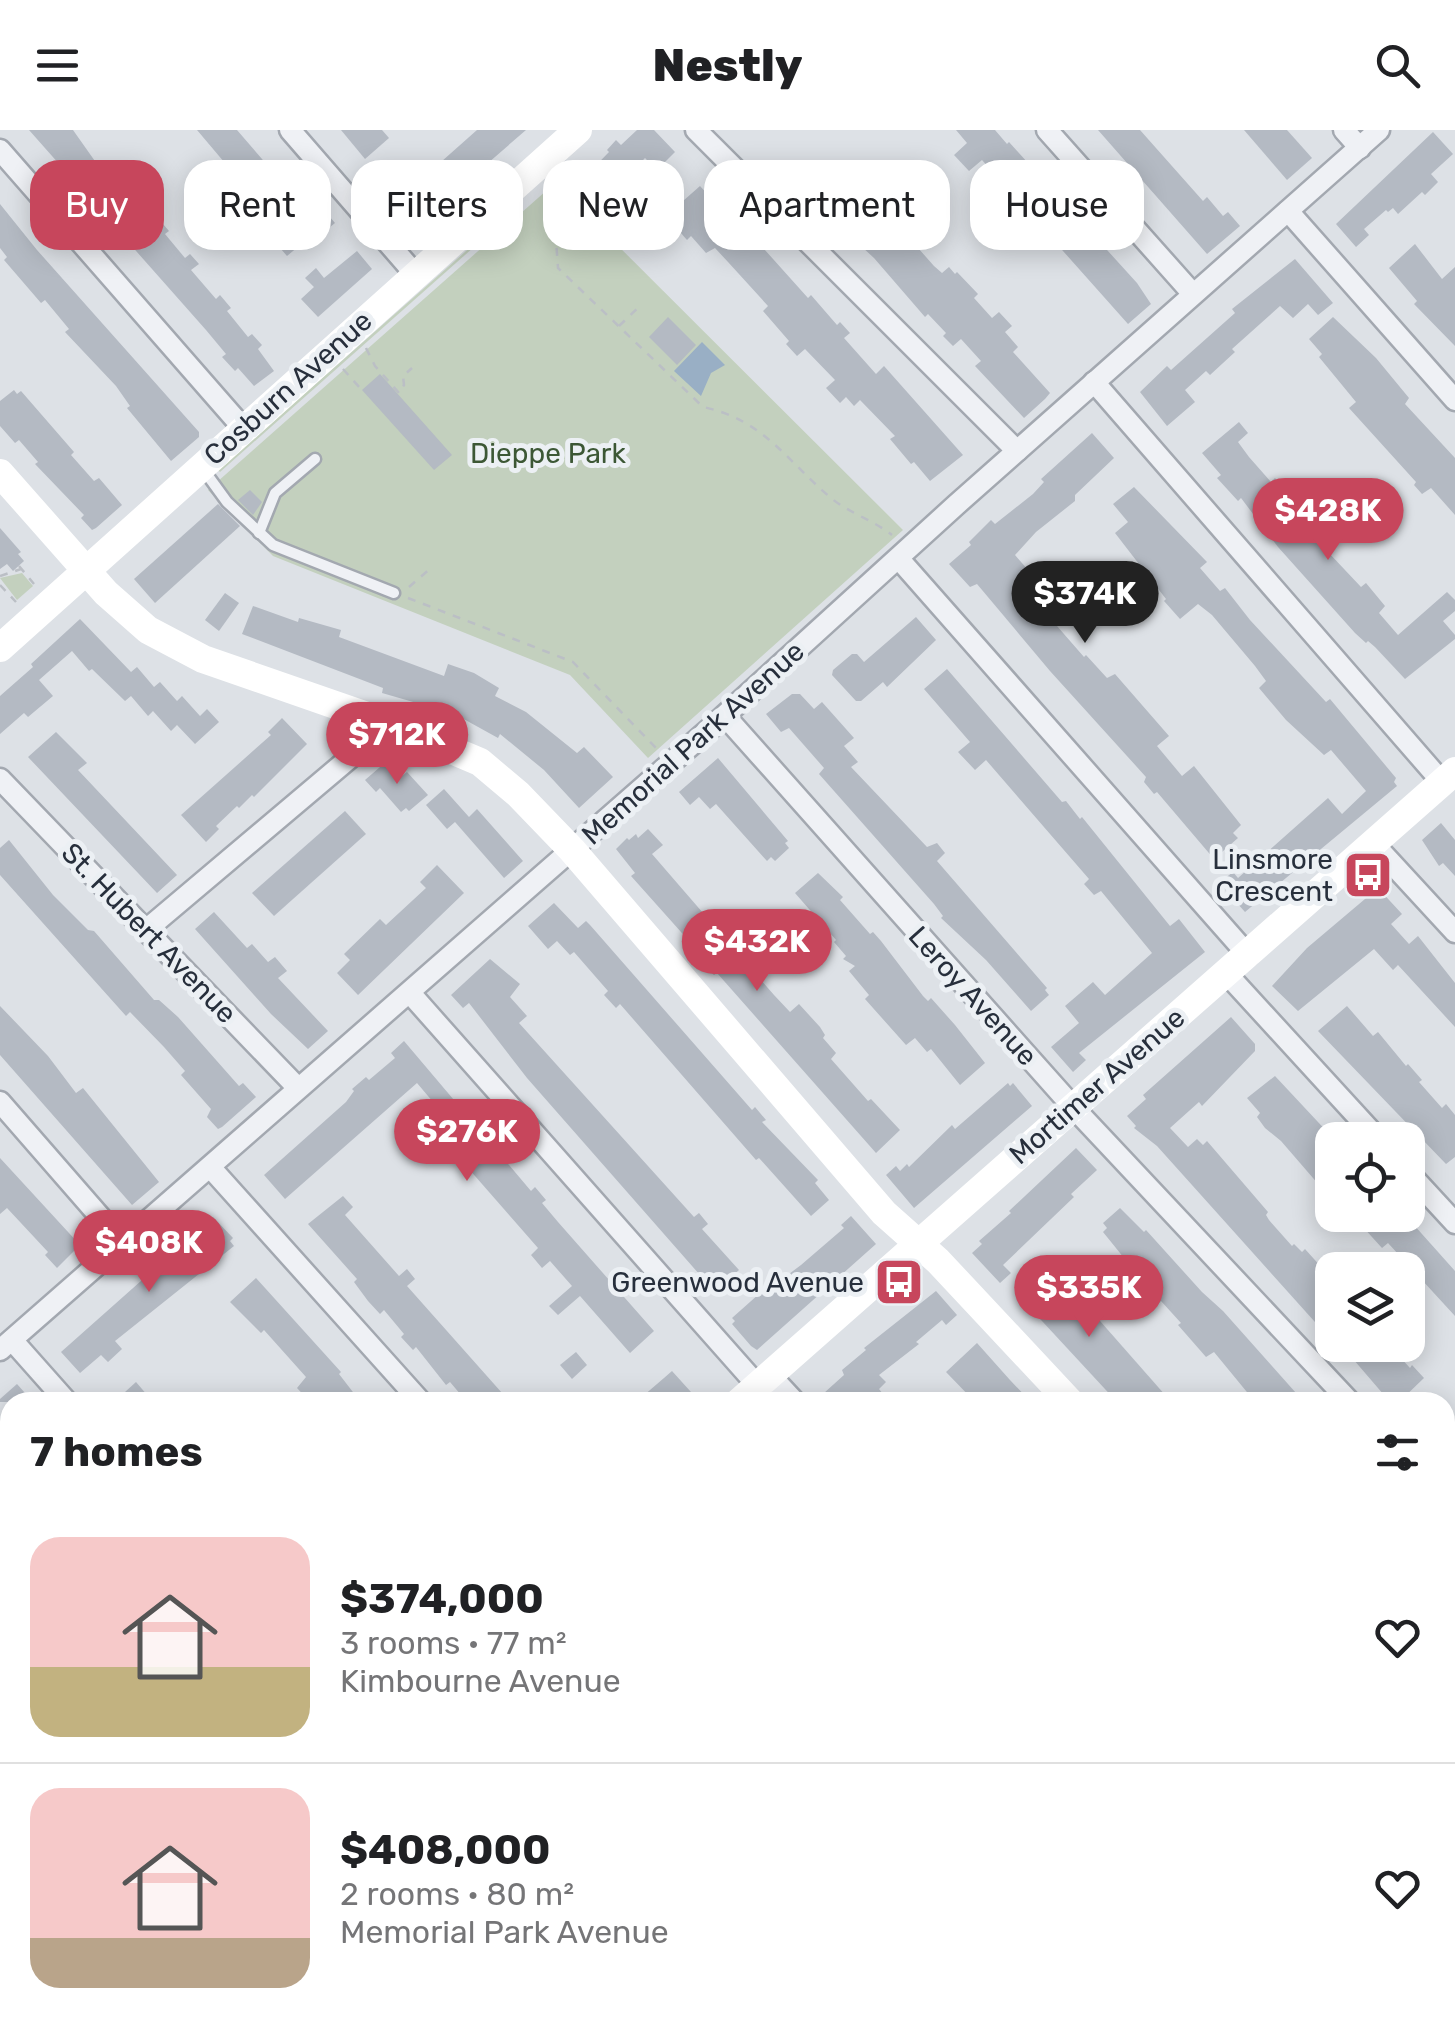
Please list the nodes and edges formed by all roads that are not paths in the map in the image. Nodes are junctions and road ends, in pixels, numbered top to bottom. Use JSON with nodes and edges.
{"nodes":[{"id":1,"x":290,"y":130,"type":"edge"},
{"id":2,"x":578,"y":130,"type":"edge"},
{"id":3,"x":696,"y":130,"type":"edge"},
{"id":4,"x":1047,"y":130,"type":"edge"},
{"id":5,"x":1344,"y":130,"type":"edge"},
{"id":6,"x":1380,"y":130,"type":"edge"},
{"id":7,"x":1360,"y":148,"type":"junction"},
{"id":8,"x":0,"y":150,"type":"edge"},
{"id":9,"x":1288,"y":211,"type":"junction"},
{"id":10,"x":414,"y":274,"type":"junction"},
{"id":11,"x":1193,"y":294,"type":"junction"},
{"id":12,"x":1094,"y":382,"type":"junction"},
{"id":13,"x":1455,"y":400,"type":"edge"},
{"id":14,"x":243,"y":428,"type":"junction"},
{"id":15,"x":1017,"y":452,"type":"junction"},
{"id":16,"x":315,"y":459,"type":"dead end"},
{"id":17,"x":200,"y":466,"type":"junction"},
{"id":18,"x":0,"y":473,"type":"edge"},
{"id":19,"x":259,"y":533,"type":"junction"},
{"id":20,"x":898,"y":549,"type":"junction"},
{"id":21,"x":86,"y":570,"type":"junction"},
{"id":22,"x":394,"y":593,"type":"road end"},
{"id":23,"x":0,"y":648,"type":"edge"},
{"id":24,"x":725,"y":716,"type":"junction"},
{"id":25,"x":390,"y":724,"type":"junction"},
{"id":26,"x":1449,"y":777,"type":"edge"},
{"id":27,"x":0,"y":779,"type":"edge"},
{"id":28,"x":1374,"y":844,"type":"junction"},
{"id":29,"x":572,"y":850,"type":"junction"},
{"id":30,"x":146,"y":930,"type":"junction"},
{"id":31,"x":1455,"y":932,"type":"edge"},
{"id":32,"x":1237,"y":964,"type":"junction"},
{"id":33,"x":410,"y":993,"type":"junction"},
{"id":34,"x":297,"y":1088,"type":"junction"},
{"id":35,"x":0,"y":1102,"type":"edge"},
{"id":36,"x":1073,"y":1107,"type":"junction"},
{"id":37,"x":1364,"y":1122,"type":"edge"},
{"id":38,"x":210,"y":1167,"type":"junction"},
{"id":39,"x":1425,"y":1191,"type":"edge"},
{"id":40,"x":1455,"y":1224,"type":"edge"},
{"id":41,"x":918,"y":1241,"type":"junction"},
{"id":42,"x":122,"y":1242,"type":"junction"},
{"id":43,"x":6,"y":1345,"type":"edge"},
{"id":44,"x":755,"y":1388,"type":"edge"},
{"id":45,"x":56,"y":1392,"type":"edge"},
{"id":46,"x":412,"y":1392,"type":"edge"},
{"id":47,"x":1061,"y":1392,"type":"edge"},
{"id":48,"x":1341,"y":1392,"type":"edge"}],
"edges":[{"from":1,"to":10,"type":"street"},
{"from":2,"to":10,"type":"street","name":"Cosburn Avenue"},
{"from":3,"to":15,"type":"street"},
{"from":4,"to":11,"type":"street"},
{"from":5,"to":7,"type":"street"},
{"from":6,"to":7,"type":"street","name":"Memorial Park Avenue"},
{"from":7,"to":9,"type":"street","name":"Memorial Park Avenue"},
{"from":8,"to":14,"type":"street"},
{"from":9,"to":11,"type":"street","name":"Memorial Park Avenue"},
{"from":9,"to":13,"type":"street"},
{"from":10,"to":14,"type":"street","name":"Cosburn Avenue"},
{"from":11,"to":12,"type":"street","name":"Memorial Park Avenue"},
{"from":12,"to":15,"type":"street","name":"Memorial Park Avenue"},
{"from":12,"to":26,"type":"street"},
{"from":14,"to":17,"type":"street","name":"Cosburn Avenue"},
{"from":15,"to":20,"type":"street","name":"Memorial Park Avenue"},
{"from":16,"to":19,"type":"lane"},
{"from":17,"to":19,"type":"lane"},
{"from":17,"to":21,"type":"street","name":"Cosburn Avenue"},
{"from":18,"to":21,"type":"street"},
{"from":19,"to":22,"type":"lane"},
{"from":20,"to":24,"type":"street","name":"Memorial Park Avenue"},
{"from":20,"to":32,"type":"street"},
{"from":21,"to":23,"type":"street","name":"Cosburn Avenue"},
{"from":21,"to":25,"type":"street"},
{"from":24,"to":29,"type":"street","name":"Memorial Park Avenue"},
{"from":24,"to":36,"type":"street","name":"Leroy Avenue"},
{"from":25,"to":29,"type":"street"},
{"from":25,"to":30,"type":"street"},
{"from":26,"to":28,"type":"street","name":"Mortimer Avenue"},
{"from":27,"to":30,"type":"street","name":"St. Hubert Avenue"},
{"from":28,"to":31,"type":"street"},
{"from":28,"to":32,"type":"street","name":"Mortimer Avenue"},
{"from":29,"to":33,"type":"street","name":"Memorial Park Avenue"},
{"from":29,"to":41,"type":"street"},
{"from":30,"to":34,"type":"street","name":"St. Hubert Avenue"},
{"from":32,"to":36,"type":"street","name":"Mortimer Avenue"},
{"from":32,"to":37,"type":"street"},
{"from":33,"to":34,"type":"street","name":"Memorial Park Avenue"},
{"from":33,"to":44,"type":"street"},
{"from":34,"to":38,"type":"street","name":"Memorial Park Avenue"},
{"from":35,"to":42,"type":"street"},
{"from":36,"to":41,"type":"street","name":"Mortimer Avenue"},
{"from":36,"to":48,"type":"street","name":"Leroy Avenue"},
{"from":38,"to":42,"type":"street","name":"Memorial Park Avenue"},
{"from":38,"to":46,"type":"street"},
{"from":39,"to":40,"type":"street"},
{"from":41,"to":44,"type":"street","name":"Mortimer Avenue"},
{"from":41,"to":47,"type":"street"},
{"from":42,"to":43,"type":"street","name":"Memorial Park Avenue"},
{"from":43,"to":45,"type":"street"}]}
